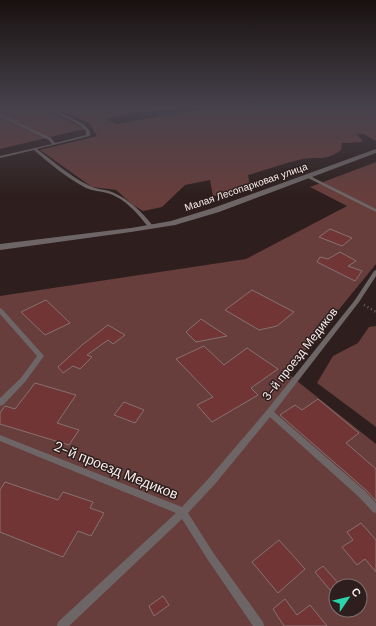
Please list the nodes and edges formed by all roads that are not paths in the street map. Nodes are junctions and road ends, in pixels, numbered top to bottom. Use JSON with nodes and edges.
{"nodes":[{"id":1,"x":46,"y":137,"type":"edge"},
{"id":2,"x":83,"y":137,"type":"edge"},
{"id":3,"x":54,"y":144,"type":"junction"},
{"id":4,"x":35,"y":149,"type":"junction"},
{"id":5,"x":376,"y":151,"type":"edge"},
{"id":6,"x":0,"y":157,"type":"edge"},
{"id":7,"x":307,"y":176,"type":"junction"},
{"id":8,"x":376,"y":211,"type":"edge"},
{"id":9,"x":151,"y":226,"type":"junction"},
{"id":10,"x":0,"y":247,"type":"edge"},
{"id":11,"x":376,"y":272,"type":"edge"},
{"id":12,"x":0,"y":310,"type":"edge"},
{"id":13,"x":0,"y":403,"type":"edge"},
{"id":14,"x":270,"y":412,"type":"junction"},
{"id":15,"x":0,"y":438,"type":"edge"},
{"id":16,"x":376,"y":509,"type":"edge"},
{"id":17,"x":183,"y":512,"type":"junction"},
{"id":18,"x":62,"y":626,"type":"edge"},
{"id":19,"x":259,"y":626,"type":"edge"}],
"edges":[{"from":1,"to":3,"type":"lane"},
{"from":2,"to":3,"type":"lane"},
{"from":3,"to":4,"type":"lane"},
{"from":4,"to":6,"type":"lane"},
{"from":4,"to":9,"type":"lane"},
{"from":5,"to":7,"type":"street","name":"Малая Лесопарковая улица"},
{"from":7,"to":8,"type":"lane"},
{"from":7,"to":9,"type":"street","name":"Малая Лесопарковая улица"},
{"from":9,"to":10,"type":"street","name":"Малая Лесопарковая улица"},
{"from":11,"to":14,"type":"lane","name":"3-й проезд Медиков"},
{"from":12,"to":13,"type":"lane"},
{"from":14,"to":16,"type":"lane","name":"3-й проезд Медиков"},
{"from":14,"to":17,"type":"lane"},
{"from":15,"to":17,"type":"lane","name":"2-й проезд Медиков"},
{"from":17,"to":18,"type":"lane"},
{"from":17,"to":19,"type":"lane","name":"2-й проезд Медиков"}]}
